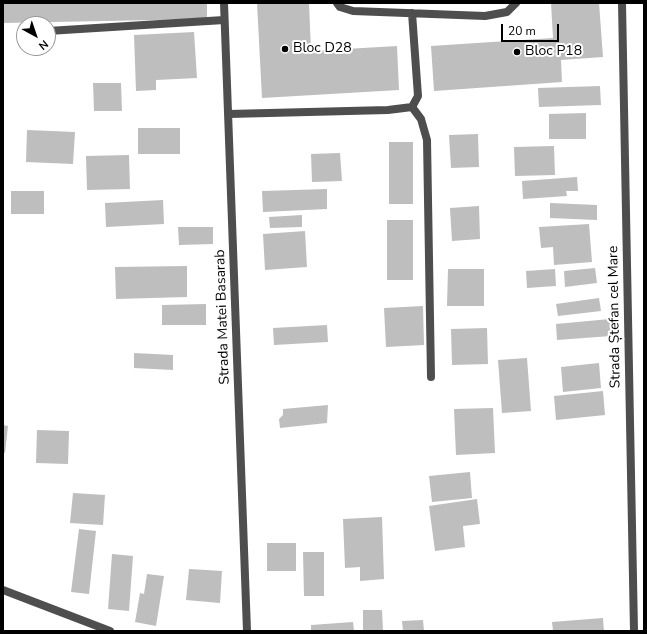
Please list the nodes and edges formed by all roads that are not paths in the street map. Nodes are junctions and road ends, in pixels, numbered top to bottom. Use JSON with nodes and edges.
{"nodes":[{"id":1,"x":224,"y":3,"type":"edge"},
{"id":2,"x":337,"y":3,"type":"edge"},
{"id":3,"x":516,"y":3,"type":"edge"},
{"id":4,"x":622,"y":3,"type":"edge"},
{"id":5,"x":412,"y":13,"type":"junction"},
{"id":6,"x":224,"y":20,"type":"junction"},
{"id":7,"x":56,"y":30,"type":"edge"},
{"id":8,"x":412,"y":107,"type":"junction"},
{"id":9,"x":229,"y":114,"type":"junction"},
{"id":10,"x":431,"y":377,"type":"dead end"},
{"id":11,"x":3,"y":590,"type":"edge"},
{"id":12,"x":110,"y":631,"type":"edge"},
{"id":13,"x":247,"y":631,"type":"edge"},
{"id":14,"x":634,"y":631,"type":"edge"}],
"edges":[{"from":1,"to":6,"type":"street","name":"Strada Matei Basarab"},
{"from":2,"to":5,"type":"street"},
{"from":3,"to":5,"type":"street"},
{"from":4,"to":14,"type":"street","name":"Strada Ștefan cel Mare"},
{"from":5,"to":8,"type":"street"},
{"from":6,"to":7,"type":"street"},
{"from":6,"to":9,"type":"street","name":"Strada Matei Basarab"},
{"from":8,"to":9,"type":"street"},
{"from":8,"to":10,"type":"street"},
{"from":9,"to":13,"type":"street","name":"Strada Matei Basarab"},
{"from":11,"to":12,"type":"street"}]}
